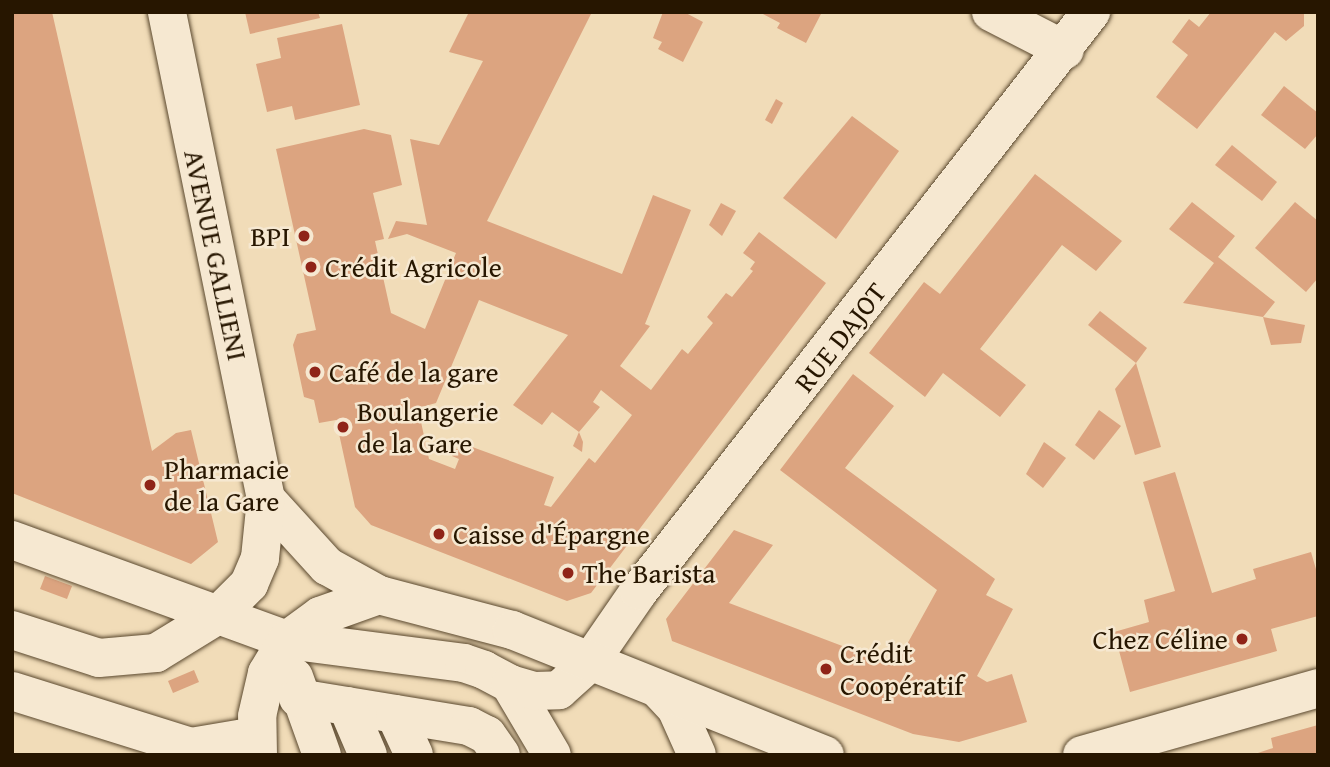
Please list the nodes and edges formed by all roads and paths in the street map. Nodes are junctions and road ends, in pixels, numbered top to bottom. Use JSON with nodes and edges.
{"nodes":[{"id":1,"x":167,"y":12,"type":"edge"},
{"id":2,"x":991,"y":12,"type":"edge"},
{"id":3,"x":1091,"y":12,"type":"edge"},
{"id":4,"x":1065,"y":50,"type":"junction"},
{"id":5,"x":266,"y":499,"type":"junction"},
{"id":6,"x":12,"y":540,"type":"edge"},
{"id":7,"x":379,"y":596,"type":"junction"},
{"id":8,"x":218,"y":615,"type":"junction"},
{"id":9,"x":12,"y":630,"type":"edge"},
{"id":10,"x":286,"y":640,"type":"junction"},
{"id":11,"x":590,"y":662,"type":"junction"},
{"id":12,"x":510,"y":684,"type":"junction"},
{"id":13,"x":1318,"y":688,"type":"edge"},
{"id":14,"x":12,"y":691,"type":"edge"},
{"id":15,"x":660,"y":691,"type":"junction"},
{"id":16,"x":298,"y":698,"type":"junction"},
{"id":17,"x":346,"y":706,"type":"junction"},
{"id":18,"x":395,"y":714,"type":"junction"},
{"id":19,"x":447,"y":738,"type":"edge"},
{"id":20,"x":257,"y":745,"type":"edge"},
{"id":21,"x":322,"y":755,"type":"edge"},
{"id":22,"x":369,"y":755,"type":"edge"},
{"id":23,"x":414,"y":755,"type":"edge"},
{"id":24,"x":501,"y":755,"type":"edge"},
{"id":25,"x":552,"y":755,"type":"edge"},
{"id":26,"x":697,"y":755,"type":"edge"},
{"id":27,"x":825,"y":755,"type":"edge"},
{"id":28,"x":1082,"y":755,"type":"edge"}],
"edges":[{"from":1,"to":5,"type":"street","name":"AVENUE GALLIENI"},
{"from":2,"to":4,"type":"street"},
{"from":3,"to":4,"type":"street","name":"RUE DAJOT"},
{"from":4,"to":11,"type":"street","name":"RUE DAJOT"},
{"from":5,"to":7,"type":"street"},
{"from":5,"to":8,"type":"street","name":"AVENUE GALLIENI"},
{"from":6,"to":8,"type":"street","name":"RUE DAJOT"},
{"from":7,"to":10,"type":"street"},
{"from":7,"to":11,"type":"street"},
{"from":8,"to":9,"type":"street","name":"AVENUE GALLIENI"},
{"from":8,"to":10,"type":"street","name":"RUE DAJOT"},
{"from":10,"to":12,"type":"street","name":"RUE DAJOT"},
{"from":10,"to":16,"type":"street"},
{"from":10,"to":20,"type":"street"},
{"from":11,"to":12,"type":"street","name":"RUE DAJOT"},
{"from":11,"to":15,"type":"street"},
{"from":12,"to":25,"type":"street"},
{"from":13,"to":28,"type":"street"},
{"from":14,"to":20,"type":"street"},
{"from":15,"to":26,"type":"street"},
{"from":15,"to":27,"type":"street"},
{"from":16,"to":17,"type":"street"},
{"from":16,"to":21,"type":"street"},
{"from":17,"to":18,"type":"street"},
{"from":17,"to":22,"type":"street"},
{"from":18,"to":19,"type":"street"},
{"from":18,"to":23,"type":"street"},
{"from":19,"to":24,"type":"street"}]}
